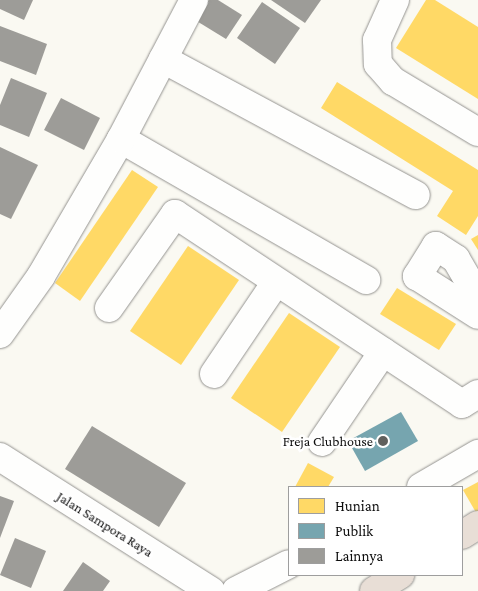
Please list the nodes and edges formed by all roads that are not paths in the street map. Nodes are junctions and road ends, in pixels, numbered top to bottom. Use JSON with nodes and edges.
{"nodes":[{"id":1,"x":194,"y":0,"type":"edge"},
{"id":2,"x":395,"y":0,"type":"edge"},
{"id":3,"x":162,"y":59,"type":"junction"},
{"id":4,"x":478,"y":132,"type":"edge"},
{"id":5,"x":121,"y":139,"type":"junction"},
{"id":6,"x":416,"y":195,"type":"dead end"},
{"id":7,"x":366,"y":280,"type":"dead end"},
{"id":8,"x":276,"y":282,"type":"junction"},
{"id":9,"x":478,"y":298,"type":"edge"},
{"id":10,"x":109,"y":308,"type":"dead end"},
{"id":11,"x":478,"y":315,"type":"edge"},
{"id":12,"x":0,"y":334,"type":"edge"},
{"id":13,"x":383,"y":352,"type":"junction"},
{"id":14,"x":214,"y":374,"type":"dead end"},
{"id":15,"x":478,"y":394,"type":"edge"},
{"id":16,"x":322,"y":442,"type":"dead end"},
{"id":17,"x":478,"y":454,"type":"edge"},
{"id":18,"x":0,"y":457,"type":"edge"},
{"id":19,"x":423,"y":486,"type":"edge"},
{"id":20,"x":478,"y":525,"type":"edge"},
{"id":21,"x":463,"y":534,"type":"edge"},
{"id":22,"x":288,"y":565,"type":"edge"},
{"id":23,"x":398,"y":576,"type":"edge"},
{"id":24,"x":211,"y":591,"type":"edge"},
{"id":25,"x":236,"y":591,"type":"edge"},
{"id":26,"x":374,"y":591,"type":"edge"}],
"edges":[{"from":1,"to":3,"type":"street"},
{"from":2,"to":4,"type":"street"},
{"from":3,"to":5,"type":"street"},
{"from":3,"to":6,"type":"street"},
{"from":5,"to":7,"type":"street"},
{"from":5,"to":12,"type":"street"},
{"from":8,"to":10,"type":"street"},
{"from":8,"to":13,"type":"street"},
{"from":8,"to":14,"type":"street"},
{"from":9,"to":11,"type":"street"},
{"from":13,"to":15,"type":"street"},
{"from":13,"to":16,"type":"street"},
{"from":17,"to":19,"type":"street"},
{"from":18,"to":24,"type":"street","name":"Jalan Sampora Raya"},
{"from":20,"to":21,"type":"highway"},
{"from":22,"to":25,"type":"street"},
{"from":23,"to":26,"type":"highway"}]}
